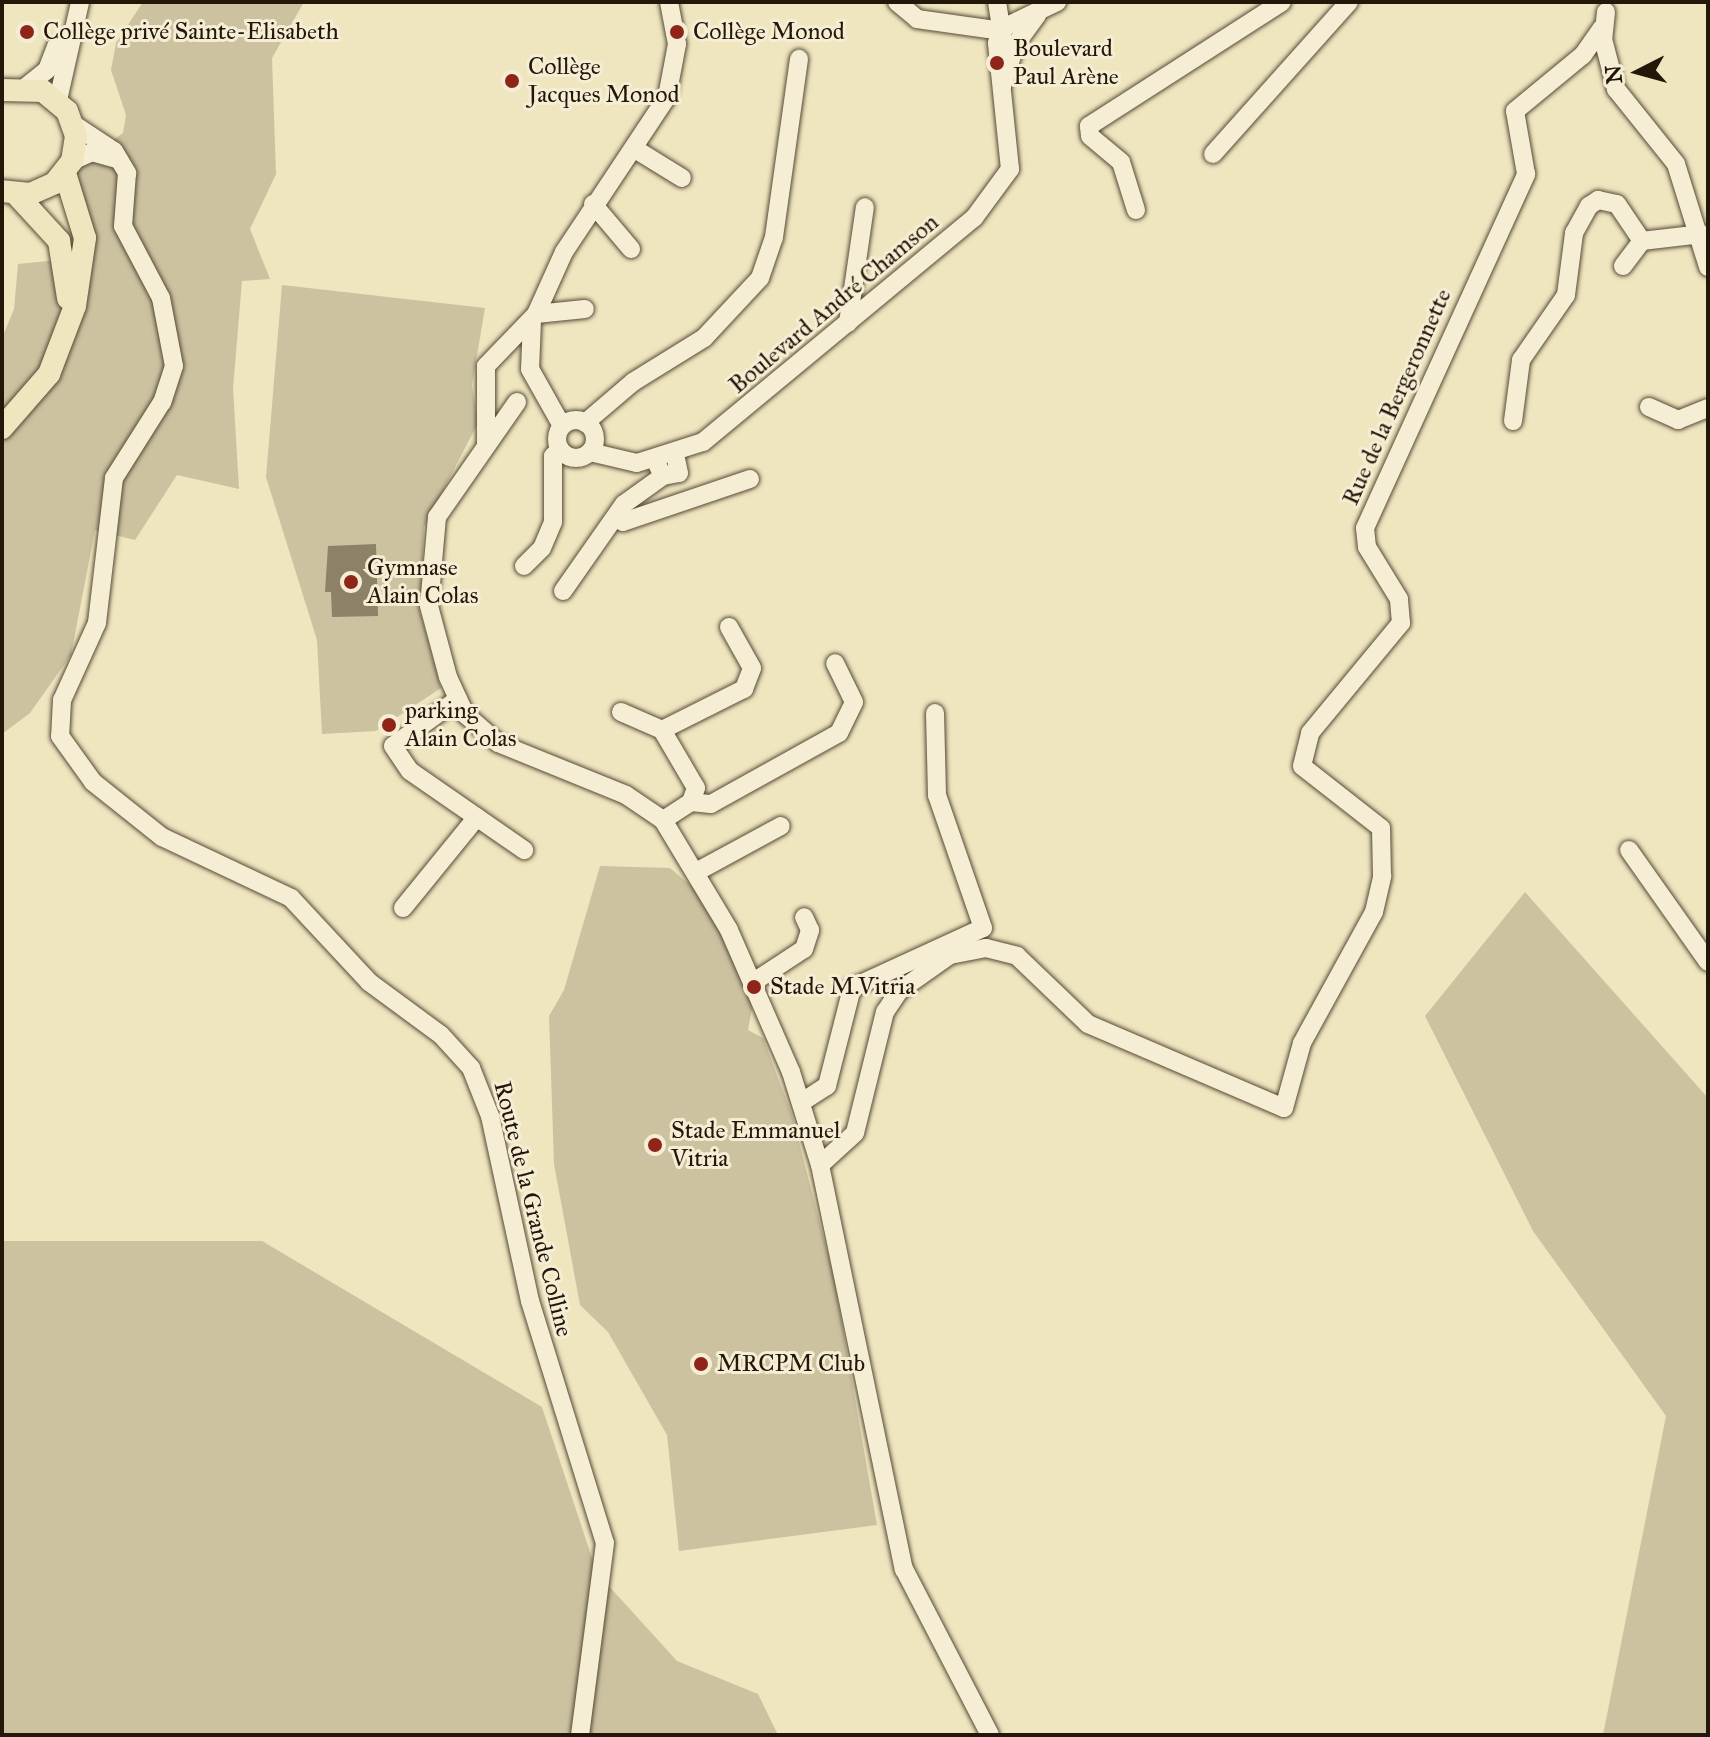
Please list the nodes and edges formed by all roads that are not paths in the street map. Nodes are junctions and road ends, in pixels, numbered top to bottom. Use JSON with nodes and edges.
{"nodes":[{"id":1,"x":69,"y":2,"type":"edge"},
{"id":2,"x":80,"y":2,"type":"edge"},
{"id":3,"x":669,"y":2,"type":"edge"},
{"id":4,"x":897,"y":2,"type":"edge"},
{"id":5,"x":997,"y":2,"type":"edge"},
{"id":6,"x":1057,"y":2,"type":"edge"},
{"id":7,"x":1282,"y":2,"type":"edge"},
{"id":8,"x":1344,"y":4,"type":"edge"},
{"id":9,"x":1605,"y":28,"type":"edge"},
{"id":10,"x":1012,"y":34,"type":"junction"},
{"id":11,"x":1583,"y":55,"type":"junction"},
{"id":12,"x":799,"y":59,"type":"dead end"},
{"id":13,"x":27,"y":86,"type":"junction"},
{"id":14,"x":2,"y":89,"type":"edge"},
{"id":15,"x":58,"y":100,"type":"junction"},
{"id":16,"x":73,"y":124,"type":"junction"},
{"id":17,"x":635,"y":149,"type":"junction"},
{"id":18,"x":1213,"y":154,"type":"dead end"},
{"id":19,"x":121,"y":161,"type":"junction"},
{"id":20,"x":68,"y":167,"type":"junction"},
{"id":21,"x":682,"y":178,"type":"dead end"},
{"id":22,"x":9,"y":192,"type":"edge"},
{"id":23,"x":593,"y":204,"type":"junction"},
{"id":24,"x":865,"y":207,"type":"dead end"},
{"id":25,"x":1136,"y":210,"type":"dead end"},
{"id":26,"x":1702,"y":234,"type":"junction"},
{"id":27,"x":1642,"y":241,"type":"junction"},
{"id":28,"x":631,"y":249,"type":"dead end"},
{"id":29,"x":1623,"y":266,"type":"dead end"},
{"id":30,"x":1708,"y":267,"type":"edge"},
{"id":31,"x":585,"y":309,"type":"dead end"},
{"id":32,"x":534,"y":317,"type":"junction"},
{"id":33,"x":848,"y":323,"type":"junction"},
{"id":34,"x":60,"y":352,"type":"junction"},
{"id":35,"x":504,"y":354,"type":"junction"},
{"id":36,"x":531,"y":371,"type":"junction"},
{"id":37,"x":488,"y":394,"type":"junction"},
{"id":38,"x":521,"y":399,"type":"junction"},
{"id":39,"x":1649,"y":407,"type":"dead end"},
{"id":40,"x":1708,"y":408,"type":"edge"},
{"id":41,"x":549,"y":410,"type":"junction"},
{"id":42,"x":1513,"y":421,"type":"dead end"},
{"id":43,"x":585,"y":423,"type":"junction"},
{"id":44,"x":562,"y":426,"type":"junction"},
{"id":45,"x":2,"y":428,"type":"edge"},
{"id":46,"x":486,"y":447,"type":"junction"},
{"id":47,"x":560,"y":449,"type":"junction"},
{"id":48,"x":590,"y":452,"type":"junction"},
{"id":49,"x":665,"y":463,"type":"junction"},
{"id":50,"x":750,"y":479,"type":"dead end"},
{"id":51,"x":618,"y":514,"type":"junction"},
{"id":52,"x":524,"y":566,"type":"dead end"},
{"id":53,"x":563,"y":591,"type":"dead end"},
{"id":54,"x":729,"y":627,"type":"dead end"},
{"id":55,"x":835,"y":663,"type":"dead end"},
{"id":56,"x":458,"y":699,"type":"junction"},
{"id":57,"x":621,"y":712,"type":"dead end"},
{"id":58,"x":935,"y":713,"type":"dead end"},
{"id":59,"x":662,"y":730,"type":"junction"},
{"id":60,"x":691,"y":802,"type":"junction"},
{"id":61,"x":477,"y":817,"type":"junction"},
{"id":62,"x":663,"y":820,"type":"junction"},
{"id":63,"x":781,"y":826,"type":"dead end"},
{"id":64,"x":524,"y":850,"type":"dead end"},
{"id":65,"x":1629,"y":850,"type":"dead end"},
{"id":66,"x":698,"y":871,"type":"junction"},
{"id":67,"x":403,"y":908,"type":"dead end"},
{"id":68,"x":804,"y":917,"type":"dead end"},
{"id":69,"x":1708,"y":962,"type":"edge"},
{"id":70,"x":752,"y":983,"type":"junction"},
{"id":71,"x":802,"y":1102,"type":"junction"},
{"id":72,"x":820,"y":1165,"type":"junction"},
{"id":73,"x":580,"y":1735,"type":"edge"},
{"id":74,"x":990,"y":1735,"type":"edge"}],
"edges":[{"from":1,"to":13,"type":"street"},
{"from":2,"to":15,"type":"street"},
{"from":3,"to":17,"type":"street"},
{"from":4,"to":10,"type":"street"},
{"from":5,"to":10,"type":"street"},
{"from":6,"to":10,"type":"street"},
{"from":7,"to":25,"type":"street"},
{"from":8,"to":18,"type":"street"},
{"from":9,"to":11,"type":"street"},
{"from":9,"to":11,"type":"street","name":"Rue de la Bergeronnette"},
{"from":9,"to":26,"type":"street"},
{"from":10,"to":33,"type":"street","name":"Boulevard André Chamson"},
{"from":11,"to":72,"type":"street","name":"Rue de la Bergeronnette"},
{"from":12,"to":43,"type":"street"},
{"from":13,"to":14,"type":"main road"},
{"from":13,"to":15,"type":"main road"},
{"from":15,"to":16,"type":"main road"},
{"from":16,"to":19,"type":"street"},
{"from":16,"to":20,"type":"main road"},
{"from":17,"to":21,"type":"street"},
{"from":17,"to":23,"type":"street"},
{"from":19,"to":20,"type":"street"},
{"from":19,"to":73,"type":"street","name":"Route de la Grande Colline"},
{"from":20,"to":22,"type":"main road"},
{"from":20,"to":34,"type":"main road"},
{"from":22,"to":34,"type":"main road"},
{"from":23,"to":28,"type":"street"},
{"from":23,"to":32,"type":"street"},
{"from":24,"to":33,"type":"street"},
{"from":26,"to":27,"type":"street"},
{"from":26,"to":30,"type":"street"},
{"from":27,"to":29,"type":"street"},
{"from":27,"to":42,"type":"street"},
{"from":31,"to":32,"type":"street"},
{"from":32,"to":35,"type":"street"},
{"from":32,"to":36,"type":"street"},
{"from":33,"to":49,"type":"street","name":"Boulevard André Chamson"},
{"from":34,"to":45,"type":"main road"},
{"from":35,"to":36,"type":"street"},
{"from":35,"to":37,"type":"street"},
{"from":36,"to":38,"type":"street"},
{"from":36,"to":41,"type":"street"},
{"from":37,"to":38,"type":"street"},
{"from":37,"to":46,"type":"street"},
{"from":38,"to":41,"type":"street"},
{"from":38,"to":46,"type":"street"},
{"from":39,"to":40,"type":"street"},
{"from":41,"to":44,"type":"street"},
{"from":43,"to":44,"type":"street"},
{"from":43,"to":48,"type":"street"},
{"from":44,"to":47,"type":"street"},
{"from":46,"to":56,"type":"street"},
{"from":47,"to":48,"type":"street"},
{"from":47,"to":52,"type":"street"},
{"from":48,"to":49,"type":"street","name":"Boulevard André Chamson"},
{"from":49,"to":51,"type":"street"},
{"from":50,"to":51,"type":"street"},
{"from":51,"to":53,"type":"street"},
{"from":54,"to":59,"type":"street"},
{"from":55,"to":60,"type":"street"},
{"from":56,"to":61,"type":"street"},
{"from":56,"to":62,"type":"street"},
{"from":57,"to":59,"type":"street"},
{"from":58,"to":71,"type":"street"},
{"from":59,"to":60,"type":"street"},
{"from":60,"to":62,"type":"street"},
{"from":61,"to":64,"type":"street"},
{"from":61,"to":67,"type":"street"},
{"from":62,"to":66,"type":"street"},
{"from":63,"to":66,"type":"street"},
{"from":65,"to":69,"type":"street"},
{"from":66,"to":70,"type":"street"},
{"from":68,"to":70,"type":"street"},
{"from":70,"to":71,"type":"street"},
{"from":71,"to":72,"type":"street"},
{"from":72,"to":74,"type":"street"}]}
